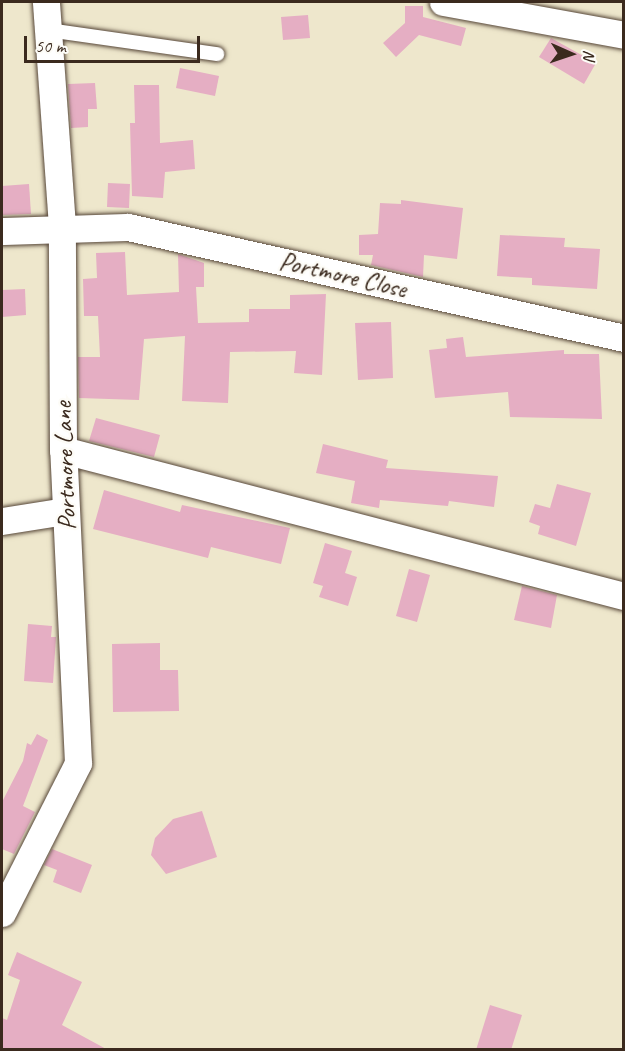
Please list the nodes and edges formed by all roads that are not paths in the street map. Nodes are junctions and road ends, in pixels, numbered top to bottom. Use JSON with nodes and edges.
{"nodes":[{"id":1,"x":46,"y":2,"type":"edge"},
{"id":2,"x":443,"y":2,"type":"edge"},
{"id":3,"x":48,"y":30,"type":"junction"},
{"id":4,"x":624,"y":35,"type":"edge"},
{"id":5,"x":217,"y":54,"type":"dead end"},
{"id":6,"x":62,"y":226,"type":"junction"},
{"id":7,"x":2,"y":231,"type":"edge"},
{"id":8,"x":624,"y":338,"type":"edge"},
{"id":9,"x":63,"y":450,"type":"junction"},
{"id":10,"x":65,"y":512,"type":"junction"},
{"id":11,"x":2,"y":521,"type":"edge"},
{"id":12,"x":624,"y":596,"type":"edge"},
{"id":13,"x":2,"y":913,"type":"edge"}],
"edges":[{"from":1,"to":3,"type":"street","name":"Portmore Lane"},
{"from":2,"to":4,"type":"street"},
{"from":3,"to":5,"type":"lane"},
{"from":3,"to":6,"type":"street","name":"Portmore Lane"},
{"from":6,"to":7,"type":"street","name":"Portmore Close"},
{"from":6,"to":8,"type":"street","name":"Portmore Close"},
{"from":6,"to":9,"type":"street","name":"Portmore Lane"},
{"from":9,"to":10,"type":"street","name":"Portmore Lane"},
{"from":9,"to":12,"type":"street"},
{"from":10,"to":11,"type":"street"},
{"from":10,"to":13,"type":"street","name":"Portmore Lane"}]}
